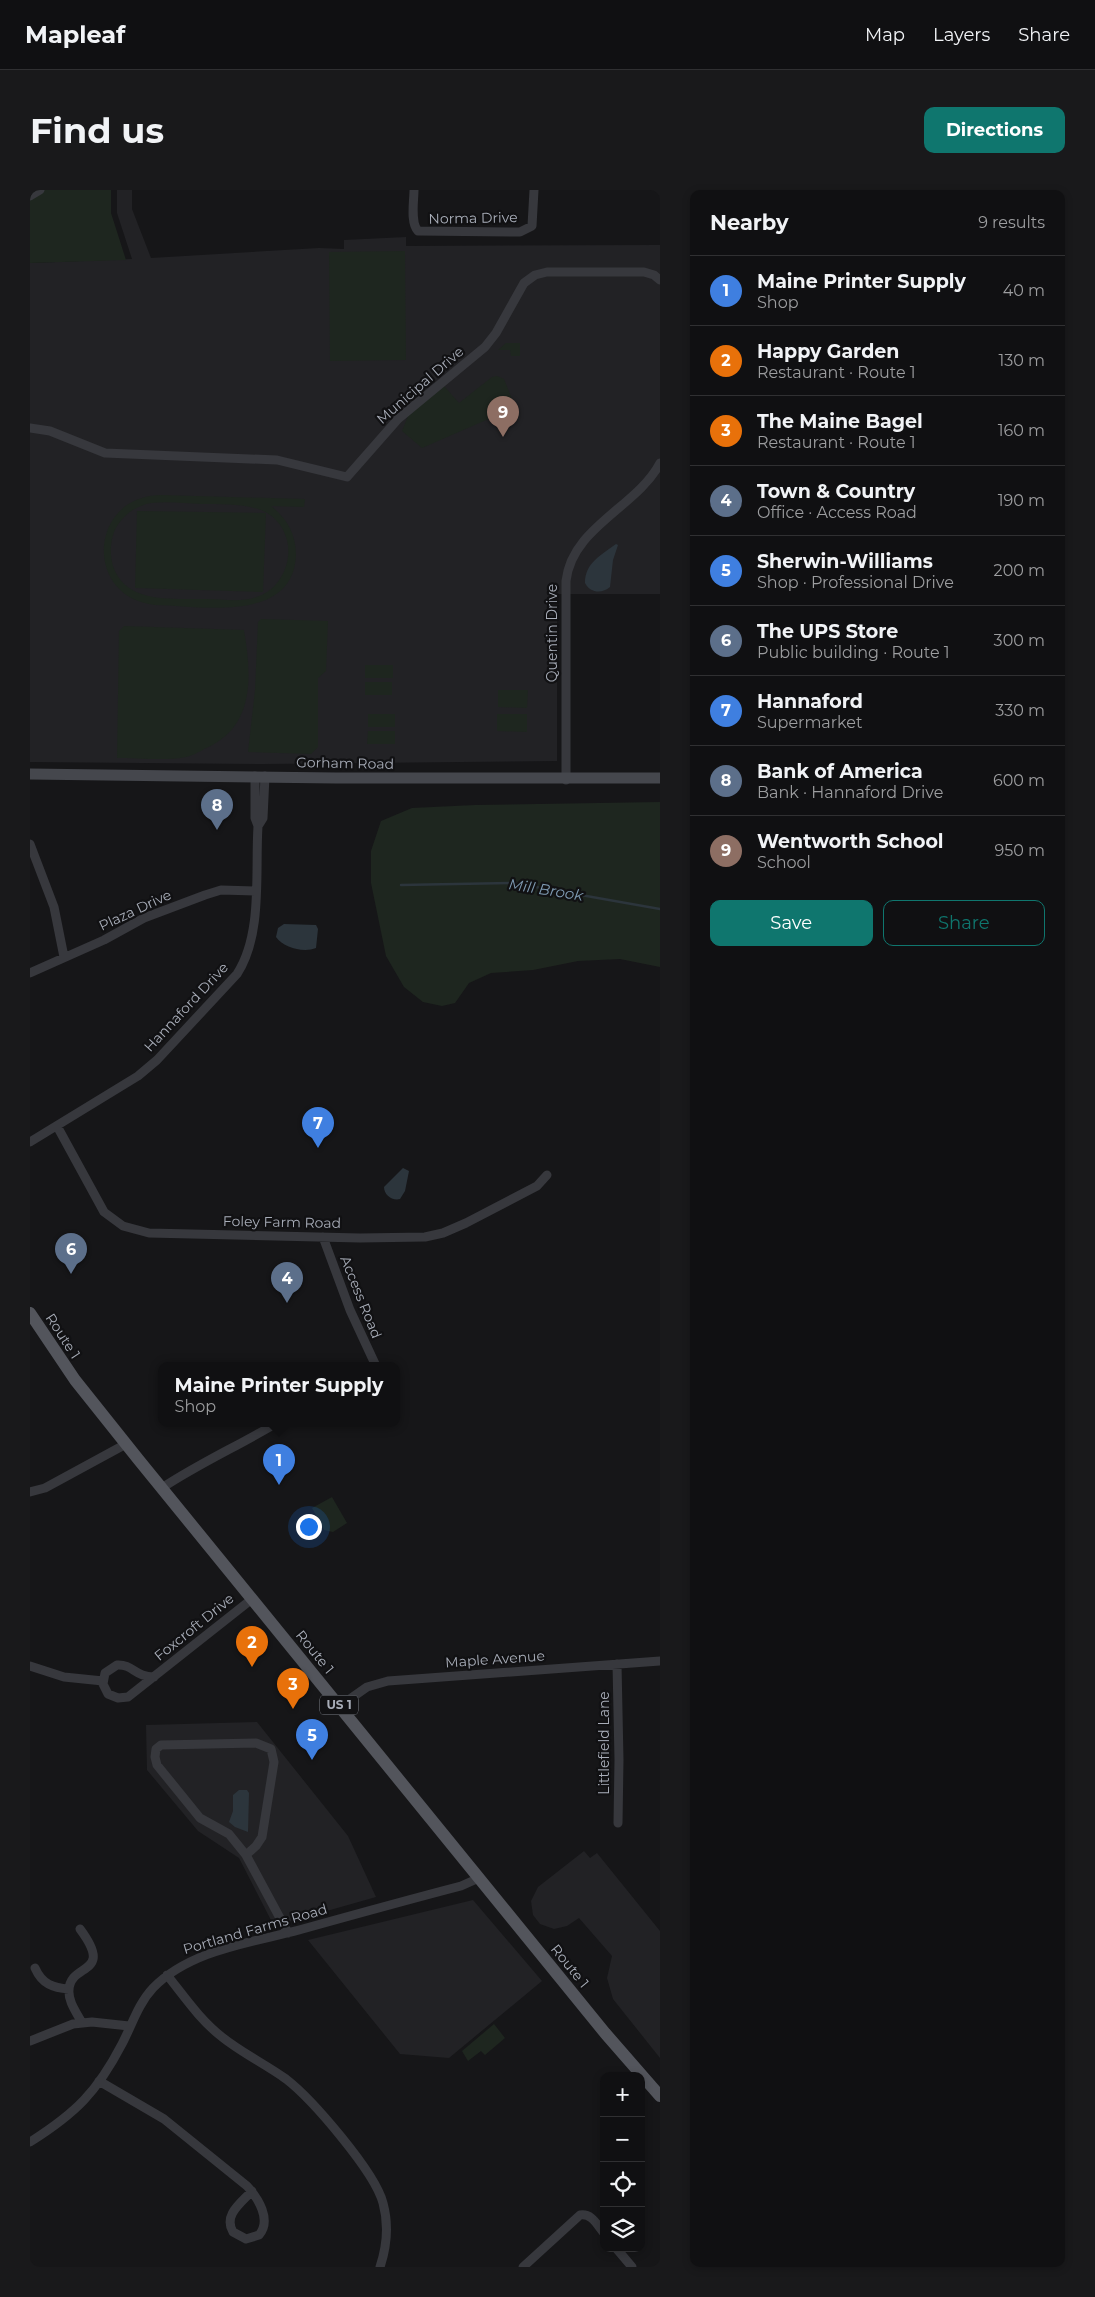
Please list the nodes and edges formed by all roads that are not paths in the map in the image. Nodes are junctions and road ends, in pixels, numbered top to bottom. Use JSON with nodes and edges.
{"nodes":[{"id":1,"x":40,"y":190,"type":"edge"},
{"id":2,"x":414,"y":190,"type":"edge"},
{"id":3,"x":534,"y":190,"type":"edge"},
{"id":4,"x":30,"y":196,"type":"edge"},
{"id":5,"x":660,"y":280,"type":"edge"},
{"id":6,"x":30,"y":428,"type":"edge"},
{"id":7,"x":660,"y":463,"type":"edge"},
{"id":8,"x":30,"y":774,"type":"edge"},
{"id":9,"x":260,"y":776,"type":"junction"},
{"id":10,"x":660,"y":778,"type":"edge"},
{"id":11,"x":566,"y":780,"type":"junction"},
{"id":12,"x":30,"y":844,"type":"edge"},
{"id":13,"x":255,"y":891,"type":"junction"},
{"id":14,"x":64,"y":958,"type":"junction"},
{"id":15,"x":30,"y":972,"type":"edge"},
{"id":16,"x":57,"y":1126,"type":"junction"},
{"id":17,"x":30,"y":1142,"type":"edge"},
{"id":18,"x":547,"y":1175,"type":"dead end"},
{"id":19,"x":323,"y":1237,"type":"junction"},
{"id":20,"x":30,"y":1313,"type":"edge"},
{"id":21,"x":374,"y":1362,"type":"edge"},
{"id":22,"x":270,"y":1427,"type":"edge"},
{"id":23,"x":126,"y":1444,"type":"junction"},
{"id":24,"x":162,"y":1488,"type":"junction"},
{"id":25,"x":30,"y":1492,"type":"edge"},
{"id":26,"x":252,"y":1598,"type":"junction"},
{"id":27,"x":660,"y":1661,"type":"edge"},
{"id":28,"x":617,"y":1664,"type":"junction"},
{"id":29,"x":30,"y":1666,"type":"edge"},
{"id":30,"x":154,"y":1677,"type":"junction"},
{"id":31,"x":103,"y":1681,"type":"junction"},
{"id":32,"x":340,"y":1706,"type":"junction"},
{"id":33,"x":618,"y":1823,"type":"dead end"},
{"id":34,"x":246,"y":1855,"type":"junction"},
{"id":35,"x":479,"y":1878,"type":"junction"},
{"id":36,"x":80,"y":1929,"type":"dead end"},
{"id":37,"x":288,"y":1933,"type":"junction"},
{"id":38,"x":35,"y":1968,"type":"dead end"},
{"id":39,"x":167,"y":1975,"type":"junction"},
{"id":40,"x":69,"y":1989,"type":"junction"},
{"id":41,"x":82,"y":2023,"type":"junction"},
{"id":42,"x":130,"y":2026,"type":"junction"},
{"id":43,"x":30,"y":2041,"type":"edge"},
{"id":44,"x":99,"y":2082,"type":"junction"},
{"id":45,"x":660,"y":2096,"type":"edge"},
{"id":46,"x":30,"y":2142,"type":"edge"},
{"id":47,"x":252,"y":2191,"type":"junction"},
{"id":48,"x":600,"y":2228,"type":"edge"},
{"id":49,"x":619,"y":2252,"type":"edge"},
{"id":50,"x":534,"y":2263,"type":"edge"},
{"id":51,"x":380,"y":2267,"type":"edge"},
{"id":52,"x":523,"y":2267,"type":"edge"},
{"id":53,"x":632,"y":2267,"type":"edge"}],
"edges":[{"from":1,"to":4,"type":"street"},
{"from":2,"to":3,"type":"street","name":"Norma Drive"},
{"from":5,"to":6,"type":"street","name":"Municipal Drive"},
{"from":7,"to":11,"type":"street","name":"Quentin Drive"},
{"from":8,"to":9,"type":"main road","name":"Gorham Road"},
{"from":9,"to":11,"type":"main road","name":"Gorham Road"},
{"from":9,"to":13,"type":"street","name":"Hannaford Drive"},
{"from":10,"to":11,"type":"main road","name":"Gorham Road"},
{"from":12,"to":14,"type":"street"},
{"from":13,"to":14,"type":"street","name":"Plaza Drive"},
{"from":13,"to":16,"type":"street","name":"Hannaford Drive"},
{"from":14,"to":15,"type":"street","name":"Plaza Drive"},
{"from":16,"to":17,"type":"street","name":"Hannaford Drive"},
{"from":16,"to":19,"type":"street","name":"Foley Farm Road"},
{"from":18,"to":19,"type":"street","name":"Foley Farm Road"},
{"from":19,"to":21,"type":"street","name":"Access Road"},
{"from":20,"to":23,"type":"main road","name":"Route 1","number":"US 1"},
{"from":22,"to":24,"type":"street"},
{"from":23,"to":24,"type":"main road","name":"Route 1","number":"US 1"},
{"from":23,"to":25,"type":"street"},
{"from":24,"to":26,"type":"main road","name":"Route 1","number":"US 1"},
{"from":26,"to":30,"type":"street","name":"Foxcroft Drive"},
{"from":26,"to":32,"type":"main road","name":"Route 1","number":"US 1"},
{"from":27,"to":28,"type":"street","name":"Maple Avenue"},
{"from":28,"to":32,"type":"street","name":"Maple Avenue"},
{"from":28,"to":33,"type":"street","name":"Littlefield Lane"},
{"from":29,"to":31,"type":"street"},
{"from":30,"to":31,"type":"street","name":"Foxcroft Drive"},
{"from":30,"to":31,"type":"street","name":"Foxcroft Drive"},
{"from":32,"to":35,"type":"main road","name":"Route 1","number":"US 1"},
{"from":34,"to":34,"type":"street"},
{"from":34,"to":37,"type":"street"},
{"from":35,"to":37,"type":"street","name":"Portland Farms Road"},
{"from":35,"to":45,"type":"main road","name":"Route 1","number":"US 1"},
{"from":36,"to":40,"type":"street"},
{"from":37,"to":39,"type":"street","name":"Portland Farms Road"},
{"from":38,"to":40,"type":"street"},
{"from":39,"to":42,"type":"street","name":"Portland Farms Road"},
{"from":39,"to":51,"type":"street"},
{"from":40,"to":41,"type":"street"},
{"from":41,"to":42,"type":"street"},
{"from":41,"to":43,"type":"street"},
{"from":42,"to":44,"type":"street","name":"Portland Farms Road"},
{"from":44,"to":46,"type":"street","name":"Portland Farms Road"},
{"from":44,"to":47,"type":"street"},
{"from":47,"to":47,"type":"street"},
{"from":48,"to":50,"type":"street"},
{"from":49,"to":53,"type":"street"},
{"from":50,"to":52,"type":"street"}]}
